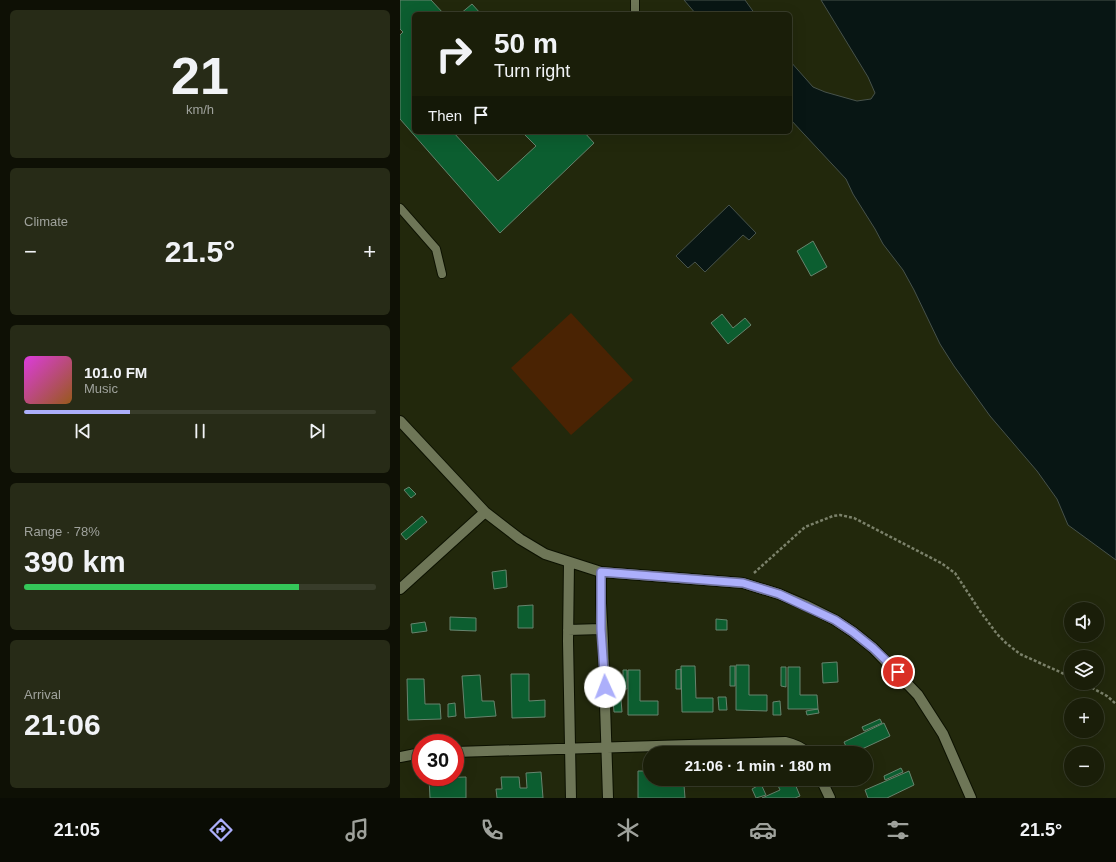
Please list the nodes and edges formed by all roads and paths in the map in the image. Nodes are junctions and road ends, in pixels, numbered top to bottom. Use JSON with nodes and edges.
{"nodes":[{"id":1,"x":635,"y":0,"type":"edge"},
{"id":2,"x":635,"y":12,"type":"edge"},
{"id":3,"x":400,"y":208,"type":"edge"},
{"id":4,"x":442,"y":274,"type":"dead end"},
{"id":5,"x":400,"y":421,"type":"edge"},
{"id":6,"x":485,"y":512,"type":"junction"},
{"id":7,"x":569,"y":562,"type":"junction"},
{"id":8,"x":601,"y":572,"type":"junction"},
{"id":9,"x":743,"y":583,"type":"junction"},
{"id":10,"x":400,"y":589,"type":"edge"},
{"id":11,"x":601,"y":629,"type":"junction"},
{"id":12,"x":568,"y":630,"type":"junction"},
{"id":13,"x":1064,"y":674,"type":"edge"},
{"id":14,"x":1096,"y":690,"type":"edge"},
{"id":15,"x":1116,"y":704,"type":"edge"},
{"id":16,"x":666,"y":746,"type":"edge"},
{"id":17,"x":798,"y":746,"type":"edge"},
{"id":18,"x":643,"y":747,"type":"edge"},
{"id":19,"x":570,"y":748,"type":"junction"},
{"id":20,"x":607,"y":748,"type":"junction"},
{"id":21,"x":464,"y":752,"type":"edge"},
{"id":22,"x":412,"y":755,"type":"edge"},
{"id":23,"x":400,"y":757,"type":"edge"},
{"id":24,"x":824,"y":786,"type":"edge"},
{"id":25,"x":571,"y":798,"type":"edge"},
{"id":26,"x":608,"y":798,"type":"edge"},
{"id":27,"x":830,"y":798,"type":"edge"},
{"id":28,"x":971,"y":798,"type":"edge"}],
"edges":[{"from":1,"to":2,"type":"lane"},
{"from":3,"to":4,"type":"lane"},
{"from":5,"to":6,"type":"street"},
{"from":6,"to":7,"type":"street"},
{"from":6,"to":10,"type":"street"},
{"from":7,"to":8,"type":"street"},
{"from":7,"to":12,"type":"street"},
{"from":8,"to":9,"type":"street"},
{"from":8,"to":11,"type":"street"},
{"from":9,"to":13,"type":"path"},
{"from":9,"to":28,"type":"street"},
{"from":11,"to":12,"type":"street"},
{"from":11,"to":20,"type":"street"},
{"from":12,"to":19,"type":"street"},
{"from":14,"to":15,"type":"path"},
{"from":16,"to":17,"type":"street"},
{"from":18,"to":20,"type":"street"},
{"from":19,"to":20,"type":"street"},
{"from":19,"to":21,"type":"street"},
{"from":19,"to":25,"type":"street"},
{"from":20,"to":26,"type":"street"},
{"from":22,"to":23,"type":"street"},
{"from":24,"to":27,"type":"street"}]}
